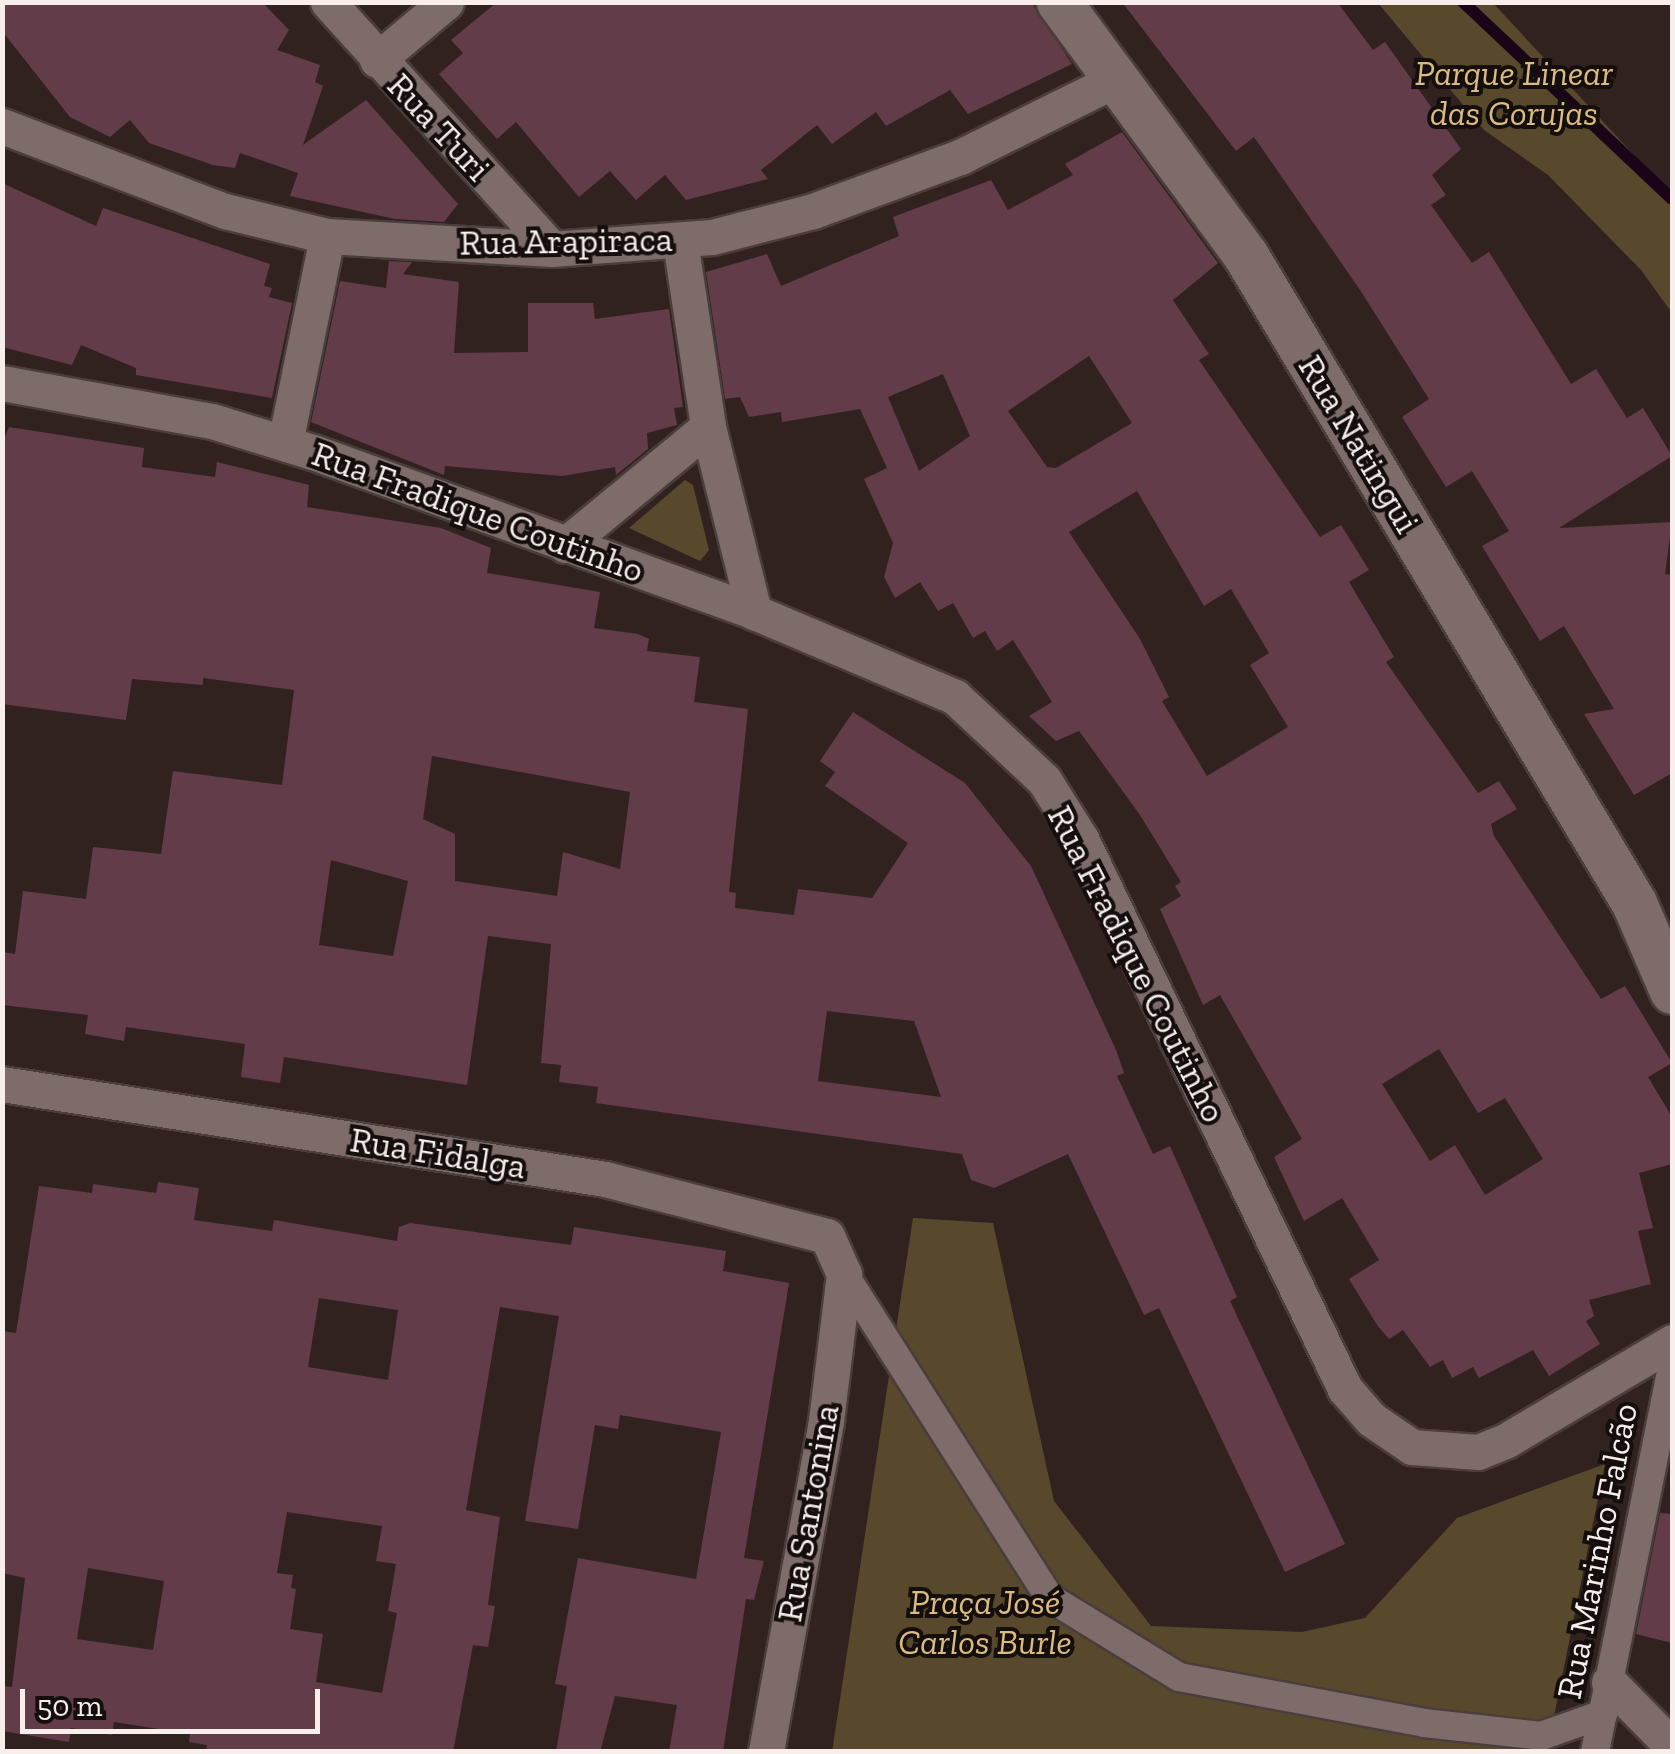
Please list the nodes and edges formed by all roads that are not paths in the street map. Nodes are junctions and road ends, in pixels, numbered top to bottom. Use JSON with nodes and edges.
{"nodes":[{"id":1,"x":328,"y":2,"type":"edge"},
{"id":2,"x":446,"y":2,"type":"edge"},
{"id":3,"x":1059,"y":2,"type":"edge"},
{"id":4,"x":377,"y":60,"type":"junction"},
{"id":5,"x":1117,"y":79,"type":"junction"},
{"id":6,"x":2,"y":126,"type":"edge"},
{"id":7,"x":327,"y":236,"type":"junction"},
{"id":8,"x":680,"y":241,"type":"junction"},
{"id":9,"x":552,"y":249,"type":"junction"},
{"id":10,"x":2,"y":383,"type":"edge"},
{"id":11,"x":708,"y":426,"type":"junction"},
{"id":12,"x":285,"y":443,"type":"junction"},
{"id":13,"x":565,"y":545,"type":"junction"},
{"id":14,"x":754,"y":612,"type":"junction"},
{"id":15,"x":1634,"y":903,"type":"junction"},
{"id":16,"x":1672,"y":945,"type":"edge"},
{"id":17,"x":1672,"y":990,"type":"edge"},
{"id":18,"x":2,"y":1084,"type":"edge"},
{"id":19,"x":844,"y":1274,"type":"junction"},
{"id":20,"x":1672,"y":1342,"type":"edge"},
{"id":21,"x":1672,"y":1365,"type":"edge"},
{"id":22,"x":1606,"y":1698,"type":"junction"},
{"id":23,"x":1672,"y":1746,"type":"edge"},
{"id":24,"x":766,"y":1752,"type":"edge"},
{"id":25,"x":1595,"y":1752,"type":"edge"}],
"edges":[{"from":1,"to":4,"type":"street","name":"Rua Turi"},
{"from":2,"to":4,"type":"street"},
{"from":3,"to":5,"type":"street","name":"Rua Natingui"},
{"from":4,"to":9,"type":"street","name":"Rua Turi"},
{"from":5,"to":8,"type":"street","name":"Rua Arapiraca"},
{"from":5,"to":15,"type":"street","name":"Rua Natingui"},
{"from":6,"to":7,"type":"street","name":"Rua Arapiraca"},
{"from":7,"to":9,"type":"street","name":"Rua Arapiraca"},
{"from":7,"to":12,"type":"street"},
{"from":8,"to":9,"type":"street","name":"Rua Arapiraca"},
{"from":8,"to":11,"type":"street"},
{"from":10,"to":12,"type":"street","name":"Rua Fradique Coutinho"},
{"from":11,"to":13,"type":"street"},
{"from":11,"to":14,"type":"street"},
{"from":12,"to":13,"type":"street","name":"Rua Fradique Coutinho"},
{"from":13,"to":14,"type":"street","name":"Rua Fradique Coutinho"},
{"from":14,"to":20,"type":"street","name":"Rua Fradique Coutinho"},
{"from":15,"to":16,"type":"street","name":"Rua Natingui"},
{"from":15,"to":17,"type":"street","name":"Rua Natingui"},
{"from":18,"to":19,"type":"street","name":"Rua Fidalga"},
{"from":19,"to":22,"type":"street"},
{"from":19,"to":24,"type":"street","name":"Rua Santonina"},
{"from":21,"to":22,"type":"street","name":"Rua Marinho Falcão"},
{"from":22,"to":23,"type":"street"},
{"from":22,"to":25,"type":"street","name":"Rua Marinho Falcão"}]}
